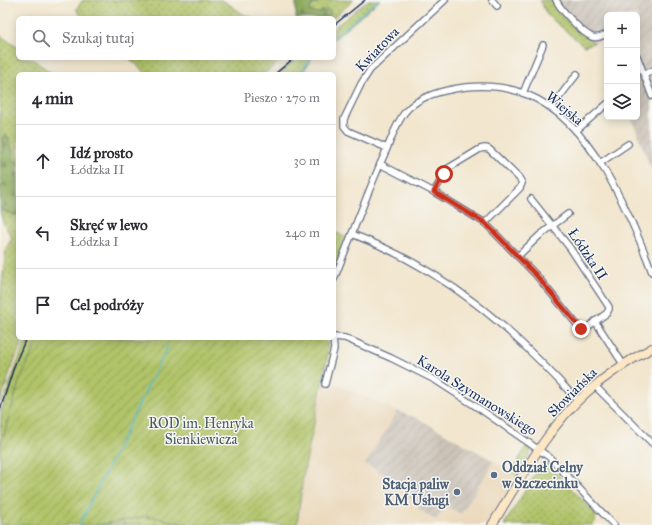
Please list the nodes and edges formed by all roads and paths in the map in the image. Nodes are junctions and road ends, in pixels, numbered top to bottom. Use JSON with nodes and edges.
{"nodes":[{"id":1,"x":445,"y":0,"type":"edge"},
{"id":2,"x":492,"y":0,"type":"edge"},
{"id":3,"x":556,"y":0,"type":"edge"},
{"id":4,"x":497,"y":6,"type":"dead end"},
{"id":5,"x":604,"y":35,"type":"edge"},
{"id":6,"x":543,"y":45,"type":"dead end"},
{"id":7,"x":640,"y":64,"type":"edge"},
{"id":8,"x":652,"y":71,"type":"edge"},
{"id":9,"x":576,"y":74,"type":"dead end"},
{"id":10,"x":644,"y":74,"type":"junction"},
{"id":11,"x":523,"y":93,"type":"junction"},
{"id":12,"x":652,"y":96,"type":"edge"},
{"id":13,"x":604,"y":107,"type":"edge"},
{"id":14,"x":552,"y":108,"type":"junction"},
{"id":15,"x":576,"y":131,"type":"junction"},
{"id":16,"x":628,"y":144,"type":"dead end"},
{"id":17,"x":387,"y":148,"type":"junction"},
{"id":18,"x":600,"y":162,"type":"junction"},
{"id":19,"x":380,"y":164,"type":"junction"},
{"id":20,"x":434,"y":192,"type":"junction"},
{"id":21,"x":531,"y":199,"type":"dead end"},
{"id":22,"x":568,"y":214,"type":"dead end"},
{"id":23,"x":485,"y":223,"type":"junction"},
{"id":24,"x":553,"y":225,"type":"junction"},
{"id":25,"x":352,"y":234,"type":"junction"},
{"id":26,"x":518,"y":256,"type":"junction"},
{"id":27,"x":652,"y":272,"type":"edge"},
{"id":28,"x":336,"y":274,"type":"edge"},
{"id":29,"x":595,"y":322,"type":"junction"},
{"id":30,"x":336,"y":337,"type":"edge"},
{"id":31,"x":334,"y":340,"type":"edge"},
{"id":32,"x":652,"y":348,"type":"edge"},
{"id":33,"x":652,"y":354,"type":"edge"},
{"id":34,"x":623,"y":364,"type":"junction"},
{"id":35,"x":325,"y":384,"type":"dead end"},
{"id":36,"x":598,"y":389,"type":"junction"},
{"id":37,"x":578,"y":401,"type":"junction"},
{"id":38,"x":652,"y":443,"type":"edge"},
{"id":39,"x":541,"y":451,"type":"junction"},
{"id":40,"x":492,"y":525,"type":"edge"},
{"id":41,"x":498,"y":525,"type":"edge"},
{"id":42,"x":614,"y":525,"type":"edge"}],
"edges":[{"from":1,"to":17,"type":"street","name":"Kwiatowa"},
{"from":2,"to":4,"type":"street"},
{"from":3,"to":5,"type":"street"},
{"from":6,"to":11,"type":"street"},
{"from":7,"to":10,"type":"street"},
{"from":8,"to":10,"type":"street"},
{"from":9,"to":14,"type":"street"},
{"from":10,"to":12,"type":"street"},
{"from":11,"to":14,"type":"street","name":"Wiejska"},
{"from":11,"to":17,"type":"street","name":"Wiejska"},
{"from":13,"to":15,"type":"street"},
{"from":14,"to":15,"type":"street","name":"Wiejska"},
{"from":15,"to":18,"type":"street","name":"Wiejska"},
{"from":16,"to":18,"type":"street"},
{"from":17,"to":19,"type":"street"},
{"from":18,"to":27,"type":"street","name":"Wiejska"},
{"from":19,"to":20,"type":"street"},
{"from":19,"to":25,"type":"street"},
{"from":20,"to":23,"type":"street"},
{"from":20,"to":23,"type":"street"},
{"from":21,"to":24,"type":"street","name":"Łódzka II"},
{"from":22,"to":24,"type":"street"},
{"from":23,"to":26,"type":"street"},
{"from":24,"to":26,"type":"street"},
{"from":24,"to":29,"type":"street","name":"Łódzka II"},
{"from":25,"to":28,"type":"street"},
{"from":25,"to":37,"type":"street"},
{"from":26,"to":29,"type":"street"},
{"from":29,"to":34,"type":"street"},
{"from":30,"to":39,"type":"street","name":"Karola Szymanowskiego"},
{"from":31,"to":35,"type":"street"},
{"from":32,"to":34,"type":"street","name":"Słowiańska"},
{"from":33,"to":36,"type":"street","name":"Słowiańska"},
{"from":34,"to":37,"type":"street","name":"Słowiańska"},
{"from":36,"to":38,"type":"street"},
{"from":36,"to":39,"type":"street","name":"Słowiańska"},
{"from":37,"to":39,"type":"street","name":"Słowiańska"},
{"from":39,"to":40,"type":"street"},
{"from":39,"to":41,"type":"street"},
{"from":39,"to":42,"type":"street","name":"Karola Szymanowskiego"}]}
